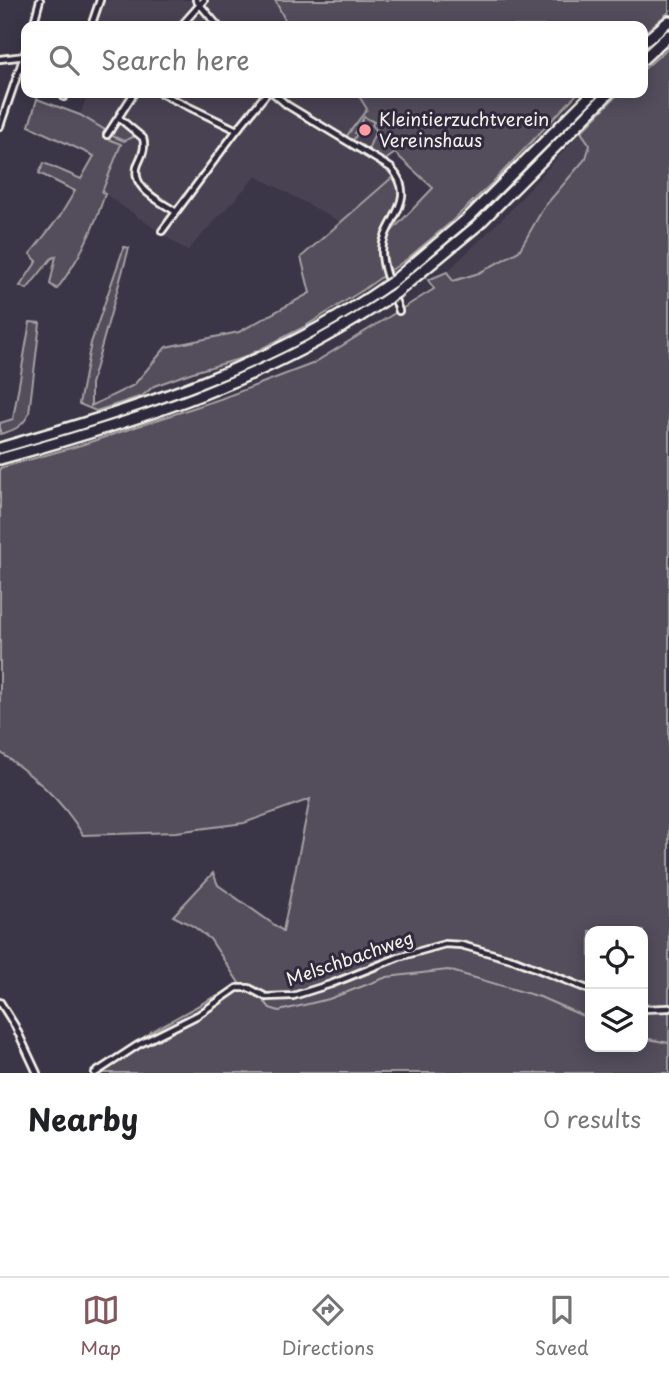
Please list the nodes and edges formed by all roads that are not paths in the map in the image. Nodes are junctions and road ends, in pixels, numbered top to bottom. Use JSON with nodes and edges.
{"nodes":[{"id":1,"x":40,"y":0,"type":"edge"},
{"id":2,"x":100,"y":0,"type":"edge"},
{"id":3,"x":200,"y":1,"type":"edge"},
{"id":4,"x":34,"y":21,"type":"edge"},
{"id":5,"x":93,"y":21,"type":"edge"},
{"id":6,"x":185,"y":21,"type":"edge"},
{"id":7,"x":214,"y":21,"type":"edge"},
{"id":8,"x":669,"y":21,"type":"edge"},
{"id":9,"x":669,"y":35,"type":"edge"},
{"id":10,"x":648,"y":39,"type":"edge"},
{"id":11,"x":648,"y":54,"type":"edge"},
{"id":12,"x":21,"y":55,"type":"edge"},
{"id":13,"x":0,"y":59,"type":"edge"},
{"id":14,"x":21,"y":68,"type":"edge"},
{"id":15,"x":131,"y":98,"type":"edge"},
{"id":16,"x":170,"y":98,"type":"edge"},
{"id":17,"x":263,"y":98,"type":"edge"},
{"id":18,"x":279,"y":98,"type":"edge"},
{"id":19,"x":588,"y":98,"type":"edge"},
{"id":20,"x":604,"y":98,"type":"edge"},
{"id":21,"x":119,"y":118,"type":"junction"},
{"id":22,"x":0,"y":126,"type":"edge"},
{"id":23,"x":237,"y":130,"type":"junction"},
{"id":24,"x":107,"y":135,"type":"dead end"},
{"id":25,"x":176,"y":212,"type":"junction"},
{"id":26,"x":162,"y":231,"type":"dead end"},
{"id":27,"x":399,"y":311,"type":"dead end"},
{"id":28,"x":0,"y":448,"type":"edge"},
{"id":29,"x":0,"y":459,"type":"edge"},
{"id":30,"x":588,"y":989,"type":"edge"},
{"id":31,"x":0,"y":1002,"type":"edge"},
{"id":32,"x":669,"y":1008,"type":"edge"},
{"id":33,"x":648,"y":1009,"type":"edge"},
{"id":34,"x":37,"y":1073,"type":"edge"},
{"id":35,"x":94,"y":1073,"type":"edge"}],
"edges":[{"from":1,"to":4,"type":"street"},
{"from":2,"to":5,"type":"street"},
{"from":3,"to":6,"type":"street"},
{"from":3,"to":7,"type":"street"},
{"from":8,"to":10,"type":"highway"},
{"from":9,"to":11,"type":"highway"},
{"from":12,"to":13,"type":"street"},
{"from":14,"to":22,"type":"street"},
{"from":15,"to":21,"type":"street"},
{"from":16,"to":23,"type":"street"},
{"from":17,"to":23,"type":"street"},
{"from":18,"to":27,"type":"street"},
{"from":19,"to":28,"type":"highway"},
{"from":20,"to":29,"type":"highway"},
{"from":21,"to":24,"type":"street"},
{"from":21,"to":25,"type":"street"},
{"from":23,"to":25,"type":"street"},
{"from":25,"to":26,"type":"street"},
{"from":30,"to":35,"type":"street","name":"Melschbachweg"},
{"from":31,"to":34,"type":"street"},
{"from":32,"to":33,"type":"street"}]}
